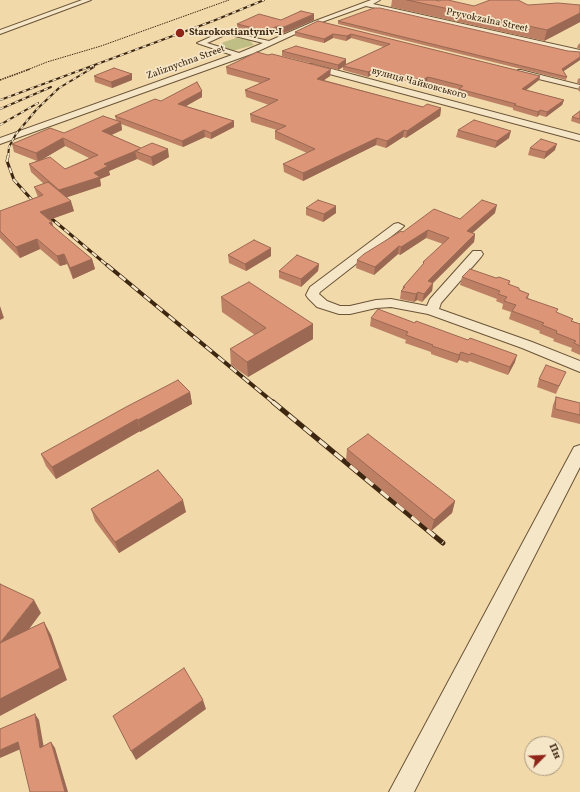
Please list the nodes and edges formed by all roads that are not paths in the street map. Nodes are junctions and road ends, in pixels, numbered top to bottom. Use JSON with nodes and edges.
{"nodes":[{"id":1,"x":88,"y":0,"type":"edge"},
{"id":2,"x":376,"y":0,"type":"edge"},
{"id":3,"x":366,"y":4,"type":"junction"},
{"id":4,"x":317,"y":22,"type":"junction"},
{"id":5,"x":333,"y":26,"type":"edge"},
{"id":6,"x":0,"y":32,"type":"edge"},
{"id":7,"x":270,"y":43,"type":"junction"},
{"id":8,"x":252,"y":51,"type":"junction"},
{"id":9,"x":580,"y":52,"type":"edge"},
{"id":10,"x":239,"y":55,"type":"junction"},
{"id":11,"x":267,"y":55,"type":"edge"},
{"id":12,"x":305,"y":65,"type":"edge"},
{"id":13,"x":510,"y":70,"type":"edge"},
{"id":14,"x":580,"y":87,"type":"edge"},
{"id":15,"x":580,"y":138,"type":"edge"},
{"id":16,"x":0,"y":141,"type":"edge"},
{"id":17,"x":398,"y":226,"type":"dead end"},
{"id":18,"x":477,"y":254,"type":"dead end"},
{"id":19,"x":432,"y":311,"type":"junction"},
{"id":20,"x":580,"y":367,"type":"edge"},
{"id":21,"x":580,"y":451,"type":"edge"},
{"id":22,"x":401,"y":792,"type":"edge"}],
"edges":[{"from":1,"to":6,"type":"street"},
{"from":2,"to":3,"type":"street","name":"Zaliznychna Street"},
{"from":3,"to":4,"type":"street","name":"Zaliznychna Street"},
{"from":3,"to":9,"type":"street","name":"Pryvokzalna Street"},
{"from":4,"to":5,"type":"street"},
{"from":4,"to":7,"type":"street","name":"Zaliznychna Street"},
{"from":7,"to":8,"type":"street","name":"Zaliznychna Street"},
{"from":7,"to":10,"type":"street"},
{"from":8,"to":10,"type":"street","name":"Zaliznychna Street"},
{"from":8,"to":11,"type":"street"},
{"from":10,"to":16,"type":"street","name":"Zaliznychna Street"},
{"from":12,"to":15,"type":"street","name":"вулиця Чайковського"},
{"from":13,"to":14,"type":"street"},
{"from":17,"to":19,"type":"street"},
{"from":18,"to":19,"type":"street"},
{"from":19,"to":20,"type":"street"},
{"from":21,"to":22,"type":"street"}]}
